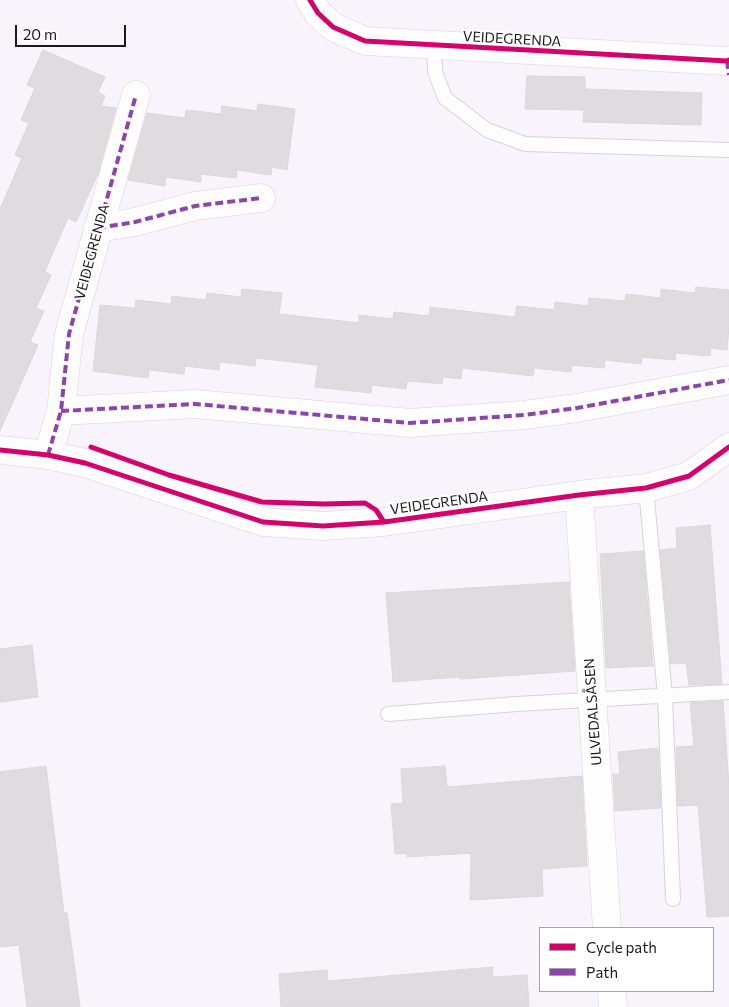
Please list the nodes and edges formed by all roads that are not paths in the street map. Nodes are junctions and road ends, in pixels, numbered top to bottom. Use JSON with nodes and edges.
{"nodes":[{"id":1,"x":310,"y":0,"type":"edge"},
{"id":2,"x":434,"y":46,"type":"junction"},
{"id":3,"x":728,"y":65,"type":"edge"},
{"id":4,"x":136,"y":95,"type":"dead end"},
{"id":5,"x":729,"y":150,"type":"edge"},
{"id":6,"x":261,"y":198,"type":"dead end"},
{"id":7,"x":98,"y":228,"type":"junction"},
{"id":8,"x":729,"y":380,"type":"edge"},
{"id":9,"x":61,"y":411,"type":"junction"},
{"id":10,"x":729,"y":447,"type":"edge"},
{"id":11,"x":0,"y":450,"type":"edge"},
{"id":12,"x":48,"y":454,"type":"junction"},
{"id":13,"x":646,"y":488,"type":"junction"},
{"id":14,"x":579,"y":495,"type":"junction"},
{"id":15,"x":729,"y":692,"type":"edge"},
{"id":16,"x":666,"y":696,"type":"junction"},
{"id":17,"x":592,"y":700,"type":"junction"},
{"id":18,"x":388,"y":714,"type":"dead end"},
{"id":19,"x":673,"y":900,"type":"dead end"},
{"id":20,"x":608,"y":927,"type":"edge"},
{"id":21,"x":612,"y":992,"type":"edge"},
{"id":22,"x":613,"y":1007,"type":"edge"}],
"edges":[{"from":1,"to":2,"type":"street","name":"VEIDEGRENDA"},
{"from":2,"to":3,"type":"street","name":"VEIDEGRENDA"},
{"from":2,"to":5,"type":"lane"},
{"from":4,"to":7,"type":"street","name":"VEIDEGRENDA"},
{"from":6,"to":7,"type":"street"},
{"from":7,"to":9,"type":"street","name":"VEIDEGRENDA"},
{"from":8,"to":9,"type":"street"},
{"from":9,"to":12,"type":"street","name":"VEIDEGRENDA"},
{"from":10,"to":13,"type":"street","name":"VEIDEGRENDA"},
{"from":11,"to":12,"type":"street","name":"VEIDEGRENDA"},
{"from":12,"to":14,"type":"street","name":"VEIDEGRENDA"},
{"from":13,"to":14,"type":"street","name":"VEIDEGRENDA"},
{"from":13,"to":16,"type":"lane"},
{"from":14,"to":17,"type":"street","name":"ULVEDALSÅSEN"},
{"from":15,"to":16,"type":"lane"},
{"from":16,"to":17,"type":"lane"},
{"from":16,"to":19,"type":"lane"},
{"from":17,"to":18,"type":"lane"},
{"from":17,"to":20,"type":"street","name":"ULVEDALSÅSEN"},
{"from":21,"to":22,"type":"street"}]}
